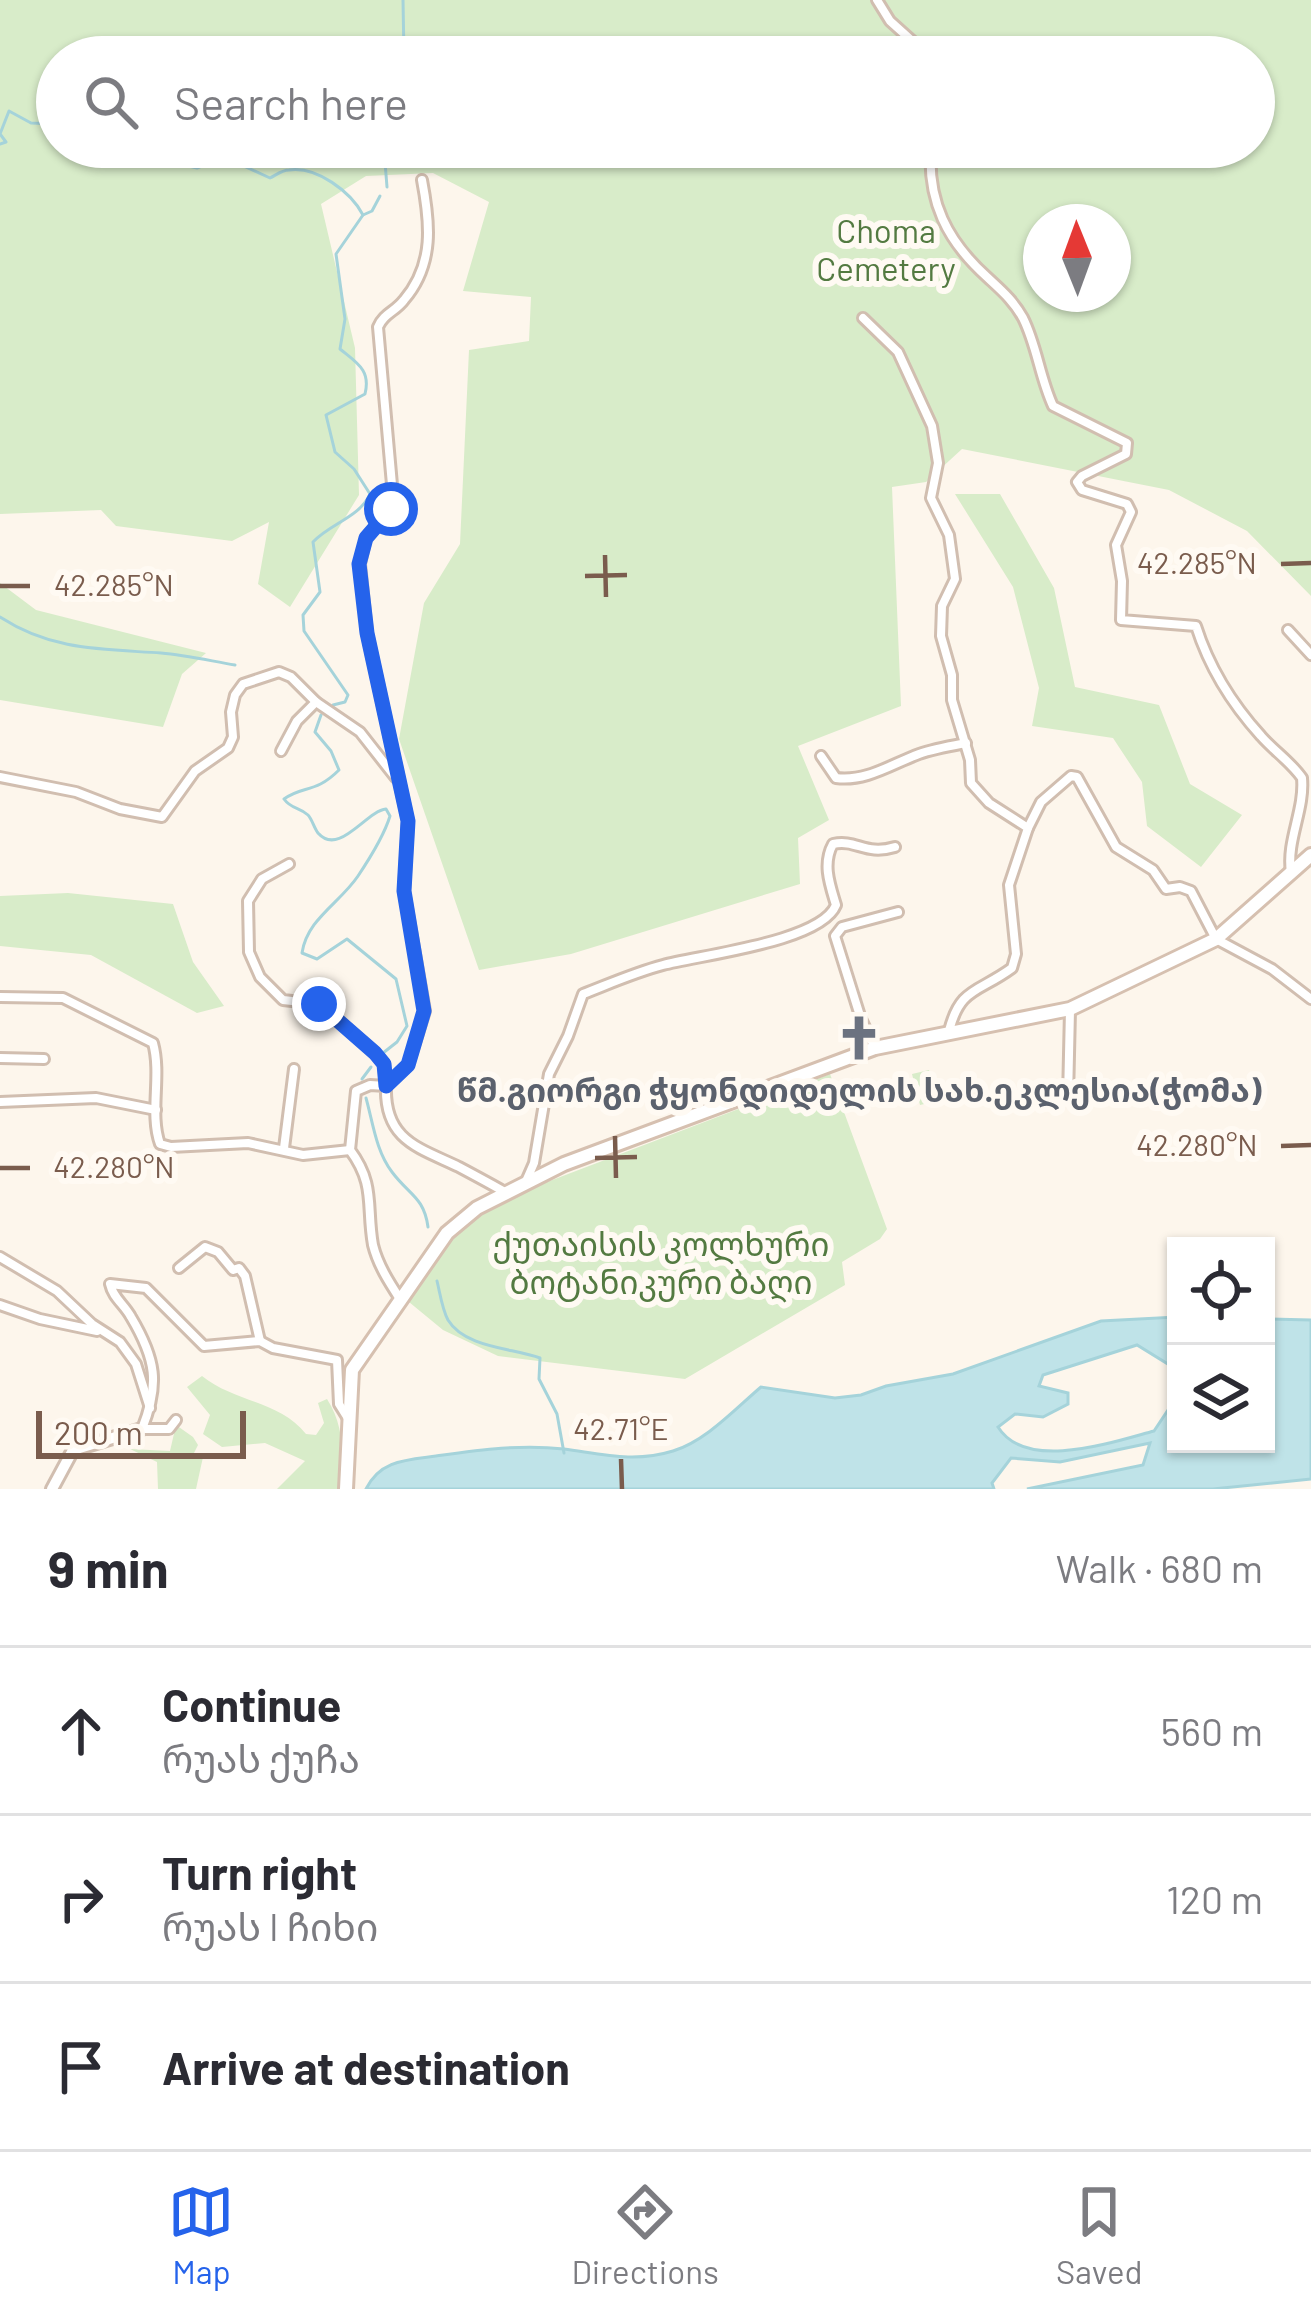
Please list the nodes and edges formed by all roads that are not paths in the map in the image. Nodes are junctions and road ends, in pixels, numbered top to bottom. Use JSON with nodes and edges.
{"nodes":[{"id":1,"x":877,"y":0,"type":"edge"},
{"id":2,"x":907,"y":36,"type":"edge"},
{"id":3,"x":929,"y":168,"type":"edge"},
{"id":4,"x":422,"y":180,"type":"dead end"},
{"id":5,"x":863,"y":318,"type":"dead end"},
{"id":6,"x":1288,"y":630,"type":"dead end"},
{"id":7,"x":1311,"y":655,"type":"edge"},
{"id":8,"x":316,"y":702,"type":"junction"},
{"id":9,"x":966,"y":743,"type":"junction"},
{"id":10,"x":281,"y":751,"type":"dead end"},
{"id":11,"x":821,"y":756,"type":"dead end"},
{"id":12,"x":0,"y":777,"type":"edge"},
{"id":13,"x":397,"y":779,"type":"junction"},
{"id":14,"x":1028,"y":828,"type":"junction"},
{"id":15,"x":895,"y":847,"type":"dead end"},
{"id":16,"x":1311,"y":855,"type":"edge"},
{"id":17,"x":289,"y":863,"type":"dead end"},
{"id":18,"x":1291,"y":874,"type":"junction"},
{"id":19,"x":898,"y":912,"type":"dead end"},
{"id":20,"x":1216,"y":939,"type":"junction"},
{"id":21,"x":0,"y":997,"type":"edge"},
{"id":22,"x":1311,"y":999,"type":"edge"},
{"id":23,"x":1070,"y":1009,"type":"junction"},
{"id":24,"x":949,"y":1031,"type":"junction"},
{"id":25,"x":875,"y":1048,"type":"junction"},
{"id":26,"x":0,"y":1058,"type":"edge"},
{"id":27,"x":44,"y":1059,"type":"dead end"},
{"id":28,"x":294,"y":1069,"type":"dead end"},
{"id":29,"x":386,"y":1086,"type":"junction"},
{"id":30,"x":1068,"y":1099,"type":"dead end"},
{"id":31,"x":0,"y":1102,"type":"edge"},
{"id":32,"x":156,"y":1110,"type":"junction"},
{"id":33,"x":284,"y":1148,"type":"junction"},
{"id":34,"x":350,"y":1150,"type":"junction"},
{"id":35,"x":526,"y":1181,"type":"junction"},
{"id":36,"x":503,"y":1191,"type":"junction"},
{"id":37,"x":0,"y":1257,"type":"edge"},
{"id":38,"x":179,"y":1268,"type":"dead end"},
{"id":39,"x":400,"y":1299,"type":"junction"},
{"id":40,"x":0,"y":1305,"type":"edge"},
{"id":41,"x":102,"y":1331,"type":"junction"},
{"id":42,"x":260,"y":1341,"type":"junction"},
{"id":43,"x":150,"y":1409,"type":"junction"},
{"id":44,"x":176,"y":1420,"type":"dead end"},
{"id":45,"x":349,"y":1420,"type":"junction"},
{"id":46,"x":142,"y":1430,"type":"junction"},
{"id":47,"x":52,"y":1489,"type":"edge"},
{"id":48,"x":346,"y":1489,"type":"edge"}],
"edges":[{"from":1,"to":2,"type":"street"},
{"from":3,"to":18,"type":"street"},
{"from":4,"to":13,"type":"street"},
{"from":5,"to":9,"type":"street"},
{"from":6,"to":7,"type":"street"},
{"from":8,"to":10,"type":"street"},
{"from":8,"to":12,"type":"street"},
{"from":8,"to":13,"type":"street"},
{"from":9,"to":11,"type":"street"},
{"from":9,"to":14,"type":"street"},
{"from":13,"to":29,"type":"street"},
{"from":14,"to":20,"type":"street"},
{"from":14,"to":24,"type":"street"},
{"from":15,"to":35,"type":"street"},
{"from":16,"to":18,"type":"main road"},
{"from":17,"to":29,"type":"street"},
{"from":18,"to":20,"type":"main road"},
{"from":19,"to":25,"type":"street"},
{"from":20,"to":22,"type":"street"},
{"from":20,"to":23,"type":"main road"},
{"from":21,"to":32,"type":"street"},
{"from":23,"to":24,"type":"main road"},
{"from":23,"to":30,"type":"street"},
{"from":24,"to":25,"type":"main road"},
{"from":25,"to":35,"type":"main road"},
{"from":26,"to":27,"type":"street"},
{"from":28,"to":33,"type":"street"},
{"from":29,"to":34,"type":"street"},
{"from":29,"to":36,"type":"street"},
{"from":31,"to":32,"type":"street"},
{"from":32,"to":33,"type":"street"},
{"from":33,"to":34,"type":"street"},
{"from":34,"to":39,"type":"street"},
{"from":35,"to":36,"type":"main road"},
{"from":36,"to":39,"type":"main road"},
{"from":37,"to":41,"type":"street"},
{"from":38,"to":42,"type":"street"},
{"from":39,"to":45,"type":"main road"},
{"from":40,"to":41,"type":"street"},
{"from":41,"to":43,"type":"street"},
{"from":42,"to":43,"type":"street"},
{"from":42,"to":45,"type":"street"},
{"from":43,"to":46,"type":"street"},
{"from":44,"to":46,"type":"street"},
{"from":45,"to":48,"type":"main road"},
{"from":46,"to":47,"type":"street"}]}
